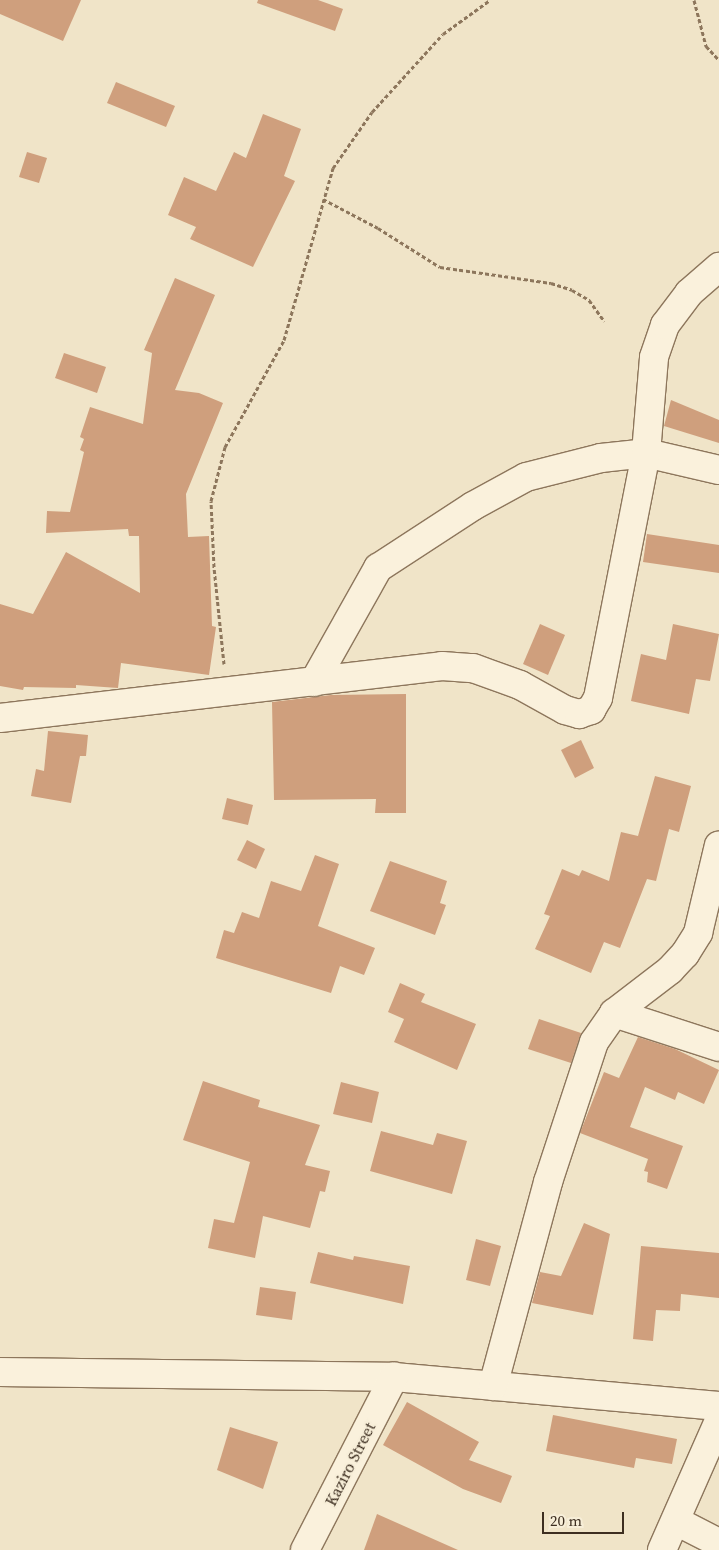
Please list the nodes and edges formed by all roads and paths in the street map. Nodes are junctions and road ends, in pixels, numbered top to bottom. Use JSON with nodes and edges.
{"nodes":[{"id":1,"x":490,"y":0,"type":"edge"},
{"id":2,"x":694,"y":0,"type":"edge"},
{"id":3,"x":719,"y":60,"type":"edge"},
{"id":4,"x":323,"y":199,"type":"junction"},
{"id":5,"x":719,"y":267,"type":"edge"},
{"id":6,"x":604,"y":321,"type":"dead end"},
{"id":7,"x":646,"y":453,"type":"junction"},
{"id":8,"x":719,"y":470,"type":"edge"},
{"id":9,"x":314,"y":682,"type":"junction"},
{"id":10,"x":227,"y":689,"type":"junction"},
{"id":11,"x":0,"y":718,"type":"edge"},
{"id":12,"x":719,"y":845,"type":"edge"},
{"id":13,"x":614,"y":1013,"type":"junction"},
{"id":14,"x":719,"y":1047,"type":"edge"},
{"id":15,"x":0,"y":1372,"type":"edge"},
{"id":16,"x":394,"y":1378,"type":"junction"},
{"id":17,"x":493,"y":1386,"type":"junction"},
{"id":18,"x":719,"y":1406,"type":"edge"},
{"id":19,"x":719,"y":1422,"type":"edge"},
{"id":20,"x":676,"y":1521,"type":"junction"},
{"id":21,"x":719,"y":1543,"type":"edge"},
{"id":22,"x":305,"y":1550,"type":"edge"},
{"id":23,"x":662,"y":1550,"type":"edge"}],
"edges":[{"from":1,"to":4,"type":"path"},
{"from":2,"to":3,"type":"path"},
{"from":4,"to":6,"type":"path"},
{"from":4,"to":10,"type":"path"},
{"from":5,"to":7,"type":"street"},
{"from":7,"to":8,"type":"street"},
{"from":7,"to":9,"type":"street"},
{"from":7,"to":9,"type":"street"},
{"from":9,"to":10,"type":"street"},
{"from":10,"to":11,"type":"street"},
{"from":12,"to":13,"type":"street"},
{"from":13,"to":14,"type":"street"},
{"from":13,"to":17,"type":"street"},
{"from":15,"to":16,"type":"street"},
{"from":16,"to":17,"type":"street"},
{"from":16,"to":22,"type":"street","name":"Kaziro Street"},
{"from":17,"to":18,"type":"street"},
{"from":19,"to":20,"type":"street"},
{"from":20,"to":21,"type":"street"},
{"from":20,"to":23,"type":"street"}]}
